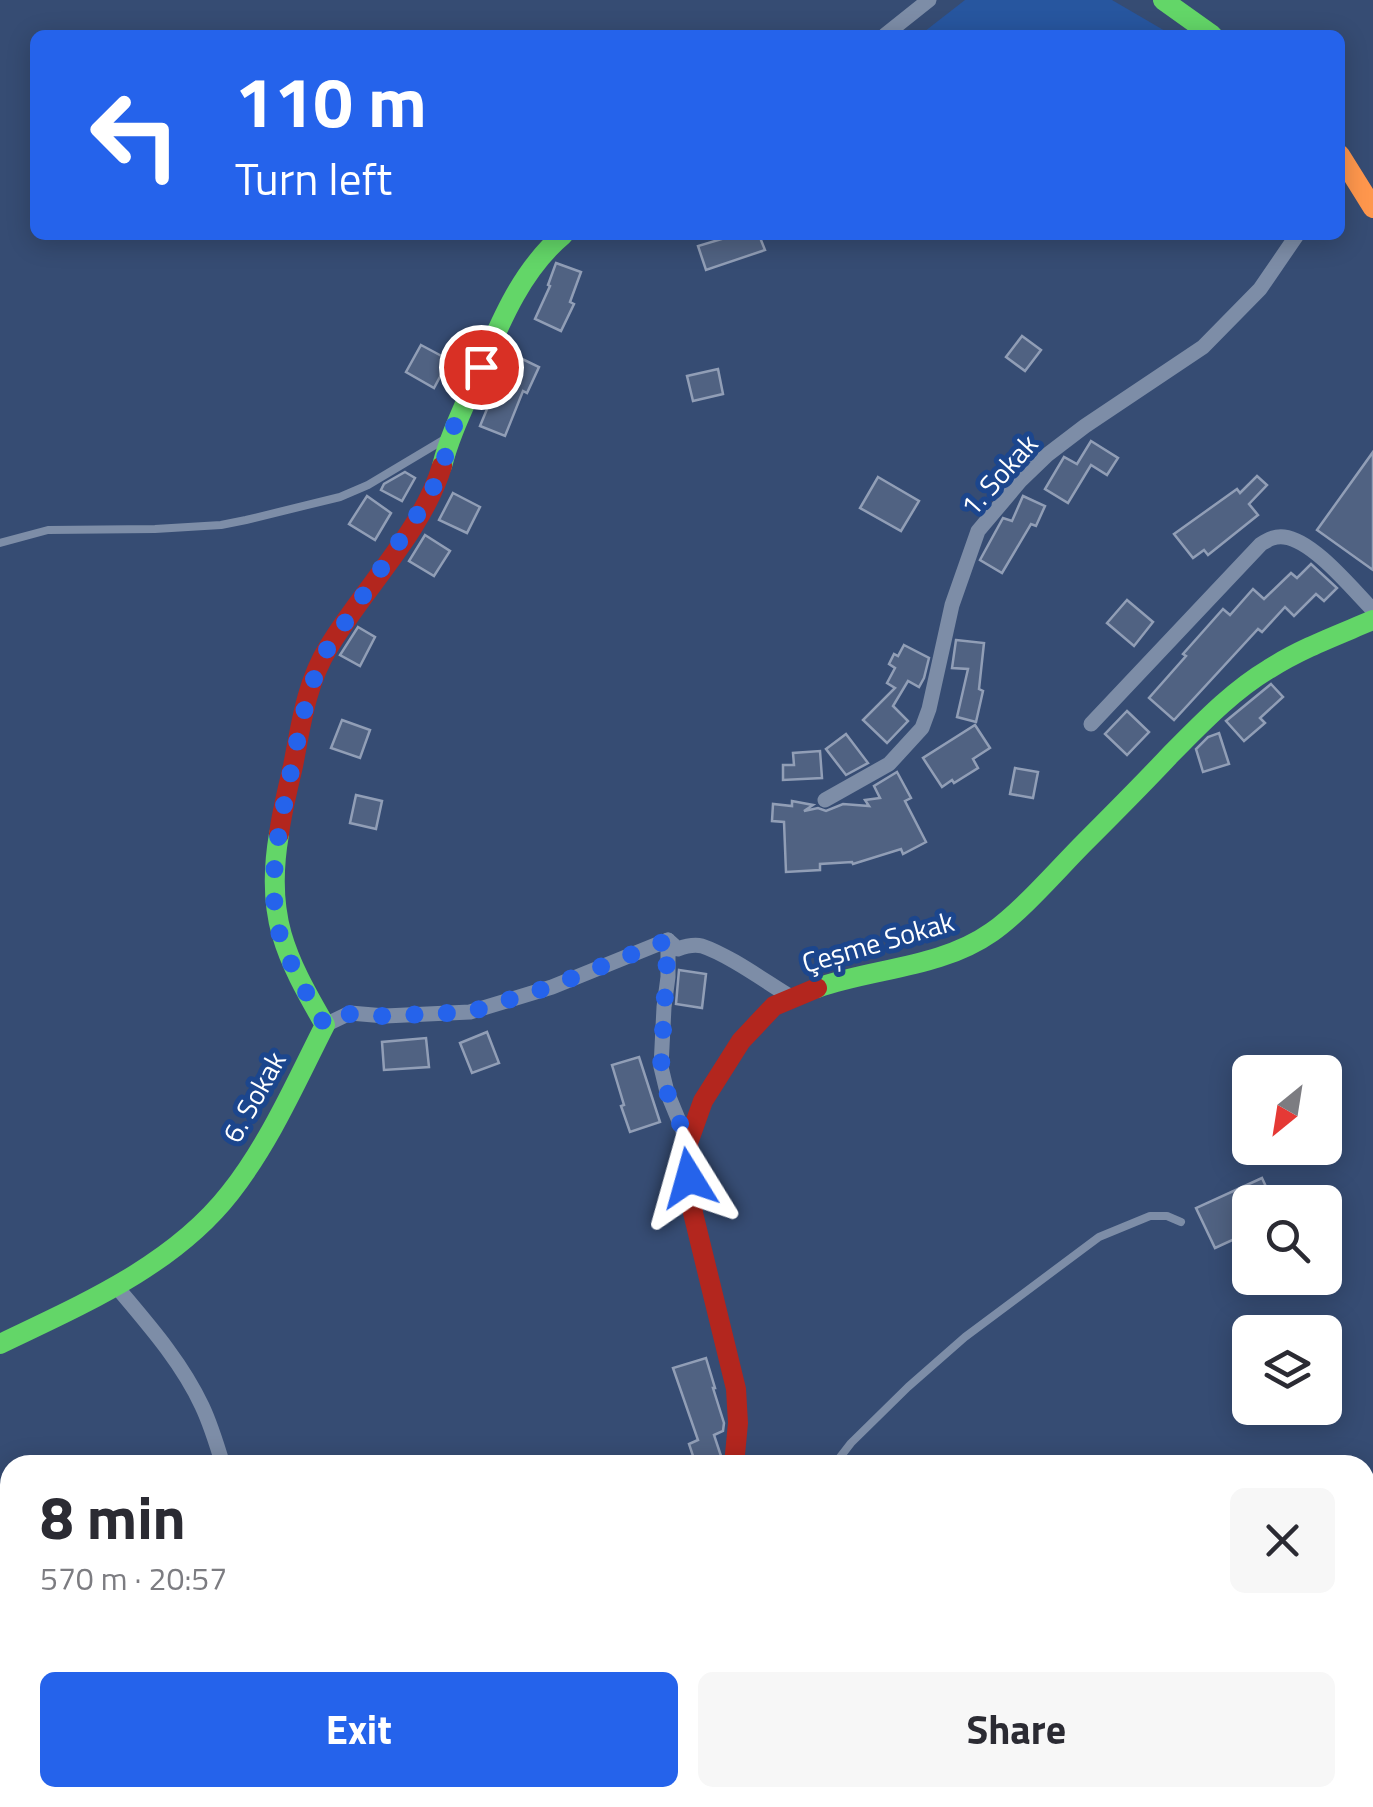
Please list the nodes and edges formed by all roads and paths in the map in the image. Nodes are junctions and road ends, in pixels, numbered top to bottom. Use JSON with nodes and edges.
{"nodes":[{"id":1,"x":929,"y":0,"type":"edge"},
{"id":2,"x":1163,"y":0,"type":"edge"},
{"id":3,"x":890,"y":30,"type":"edge"},
{"id":4,"x":1205,"y":30,"type":"edge"},
{"id":5,"x":1345,"y":166,"type":"edge"},
{"id":6,"x":1373,"y":208,"type":"edge"},
{"id":7,"x":557,"y":240,"type":"edge"},
{"id":8,"x":1293,"y":240,"type":"edge"},
{"id":9,"x":449,"y":437,"type":"junction"},
{"id":10,"x":0,"y":542,"type":"edge"},
{"id":11,"x":1373,"y":610,"type":"edge"},
{"id":12,"x":1373,"y":620,"type":"edge"},
{"id":13,"x":1090,"y":724,"type":"dead end"},
{"id":14,"x":825,"y":800,"type":"dead end"},
{"id":15,"x":668,"y":940,"type":"junction"},
{"id":16,"x":790,"y":997,"type":"junction"},
{"id":17,"x":325,"y":1025,"type":"junction"},
{"id":18,"x":688,"y":1143,"type":"junction"},
{"id":19,"x":1181,"y":1222,"type":"dead end"},
{"id":20,"x":115,"y":1285,"type":"junction"},
{"id":21,"x":0,"y":1344,"type":"edge"},
{"id":22,"x":220,"y":1455,"type":"edge"},
{"id":23,"x":735,"y":1455,"type":"edge"},
{"id":24,"x":842,"y":1455,"type":"edge"}],
"edges":[{"from":1,"to":3,"type":"street"},
{"from":2,"to":4,"type":"street"},
{"from":5,"to":6,"type":"street"},
{"from":7,"to":9,"type":"street"},
{"from":8,"to":14,"type":"street","name":"1. Sokak"},
{"from":9,"to":10,"type":"lane"},
{"from":9,"to":17,"type":"street"},
{"from":11,"to":13,"type":"street"},
{"from":12,"to":16,"type":"street","name":"Çeşme Sokak"},
{"from":15,"to":16,"type":"street"},
{"from":15,"to":17,"type":"street"},
{"from":15,"to":18,"type":"street"},
{"from":16,"to":18,"type":"street","name":"Çeşme Sokak"},
{"from":17,"to":20,"type":"street","name":"6. Sokak"},
{"from":18,"to":23,"type":"street","name":"Çeşme Sokak"},
{"from":19,"to":24,"type":"lane"},
{"from":20,"to":21,"type":"street","name":"6. Sokak"},
{"from":20,"to":22,"type":"street"}]}
